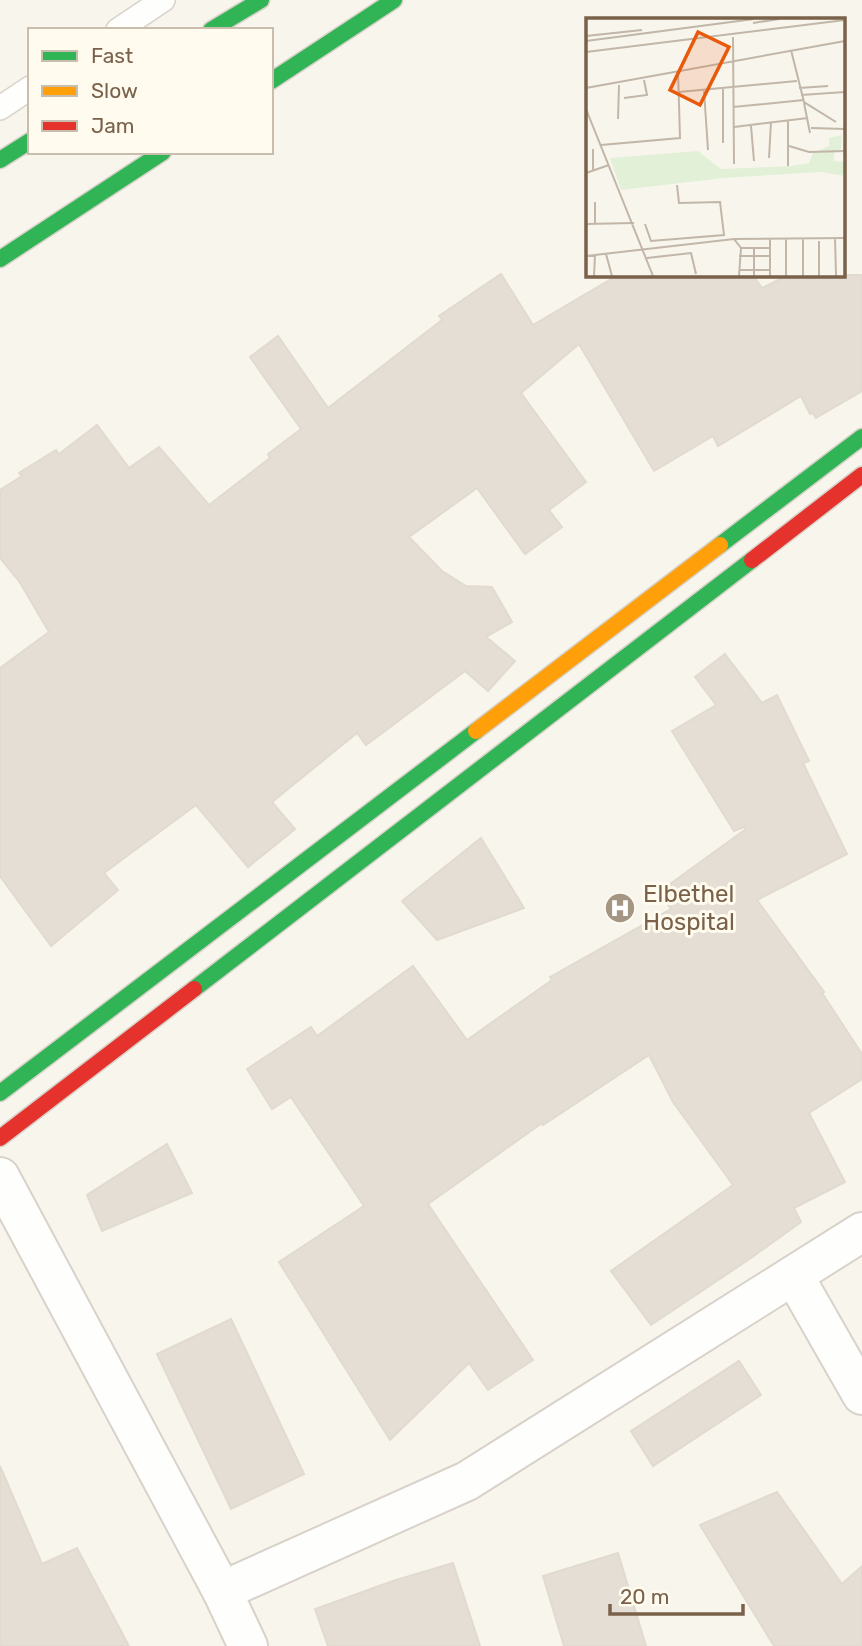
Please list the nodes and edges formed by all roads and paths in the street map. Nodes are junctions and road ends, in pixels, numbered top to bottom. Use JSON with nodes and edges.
{"nodes":[{"id":1,"x":163,"y":0,"type":"edge"},
{"id":2,"x":261,"y":0,"type":"edge"},
{"id":3,"x":394,"y":0,"type":"edge"},
{"id":4,"x":121,"y":28,"type":"edge"},
{"id":5,"x":214,"y":28,"type":"edge"},
{"id":6,"x":273,"y":80,"type":"edge"},
{"id":7,"x":28,"y":89,"type":"edge"},
{"id":8,"x":0,"y":108,"type":"edge"},
{"id":9,"x":28,"y":142,"type":"edge"},
{"id":10,"x":160,"y":154,"type":"edge"},
{"id":11,"x":0,"y":160,"type":"edge"},
{"id":12,"x":0,"y":259,"type":"edge"},
{"id":13,"x":862,"y":437,"type":"edge"},
{"id":14,"x":862,"y":475,"type":"edge"},
{"id":15,"x":0,"y":1093,"type":"edge"},
{"id":16,"x":0,"y":1138,"type":"edge"},
{"id":17,"x":0,"y":1177,"type":"edge"},
{"id":18,"x":862,"y":1232,"type":"edge"},
{"id":19,"x":794,"y":1276,"type":"junction"},
{"id":20,"x":862,"y":1395,"type":"edge"},
{"id":21,"x":222,"y":1591,"type":"junction"},
{"id":22,"x":248,"y":1646,"type":"edge"}],
"edges":[{"from":1,"to":4,"type":"lane"},
{"from":2,"to":5,"type":"main road"},
{"from":3,"to":6,"type":"main road"},
{"from":7,"to":8,"type":"lane"},
{"from":9,"to":11,"type":"main road"},
{"from":10,"to":12,"type":"main road"},
{"from":13,"to":15,"type":"main road"},
{"from":14,"to":16,"type":"main road"},
{"from":17,"to":21,"type":"street"},
{"from":18,"to":19,"type":"street"},
{"from":19,"to":20,"type":"street"},
{"from":19,"to":21,"type":"street"},
{"from":21,"to":22,"type":"street"}]}
